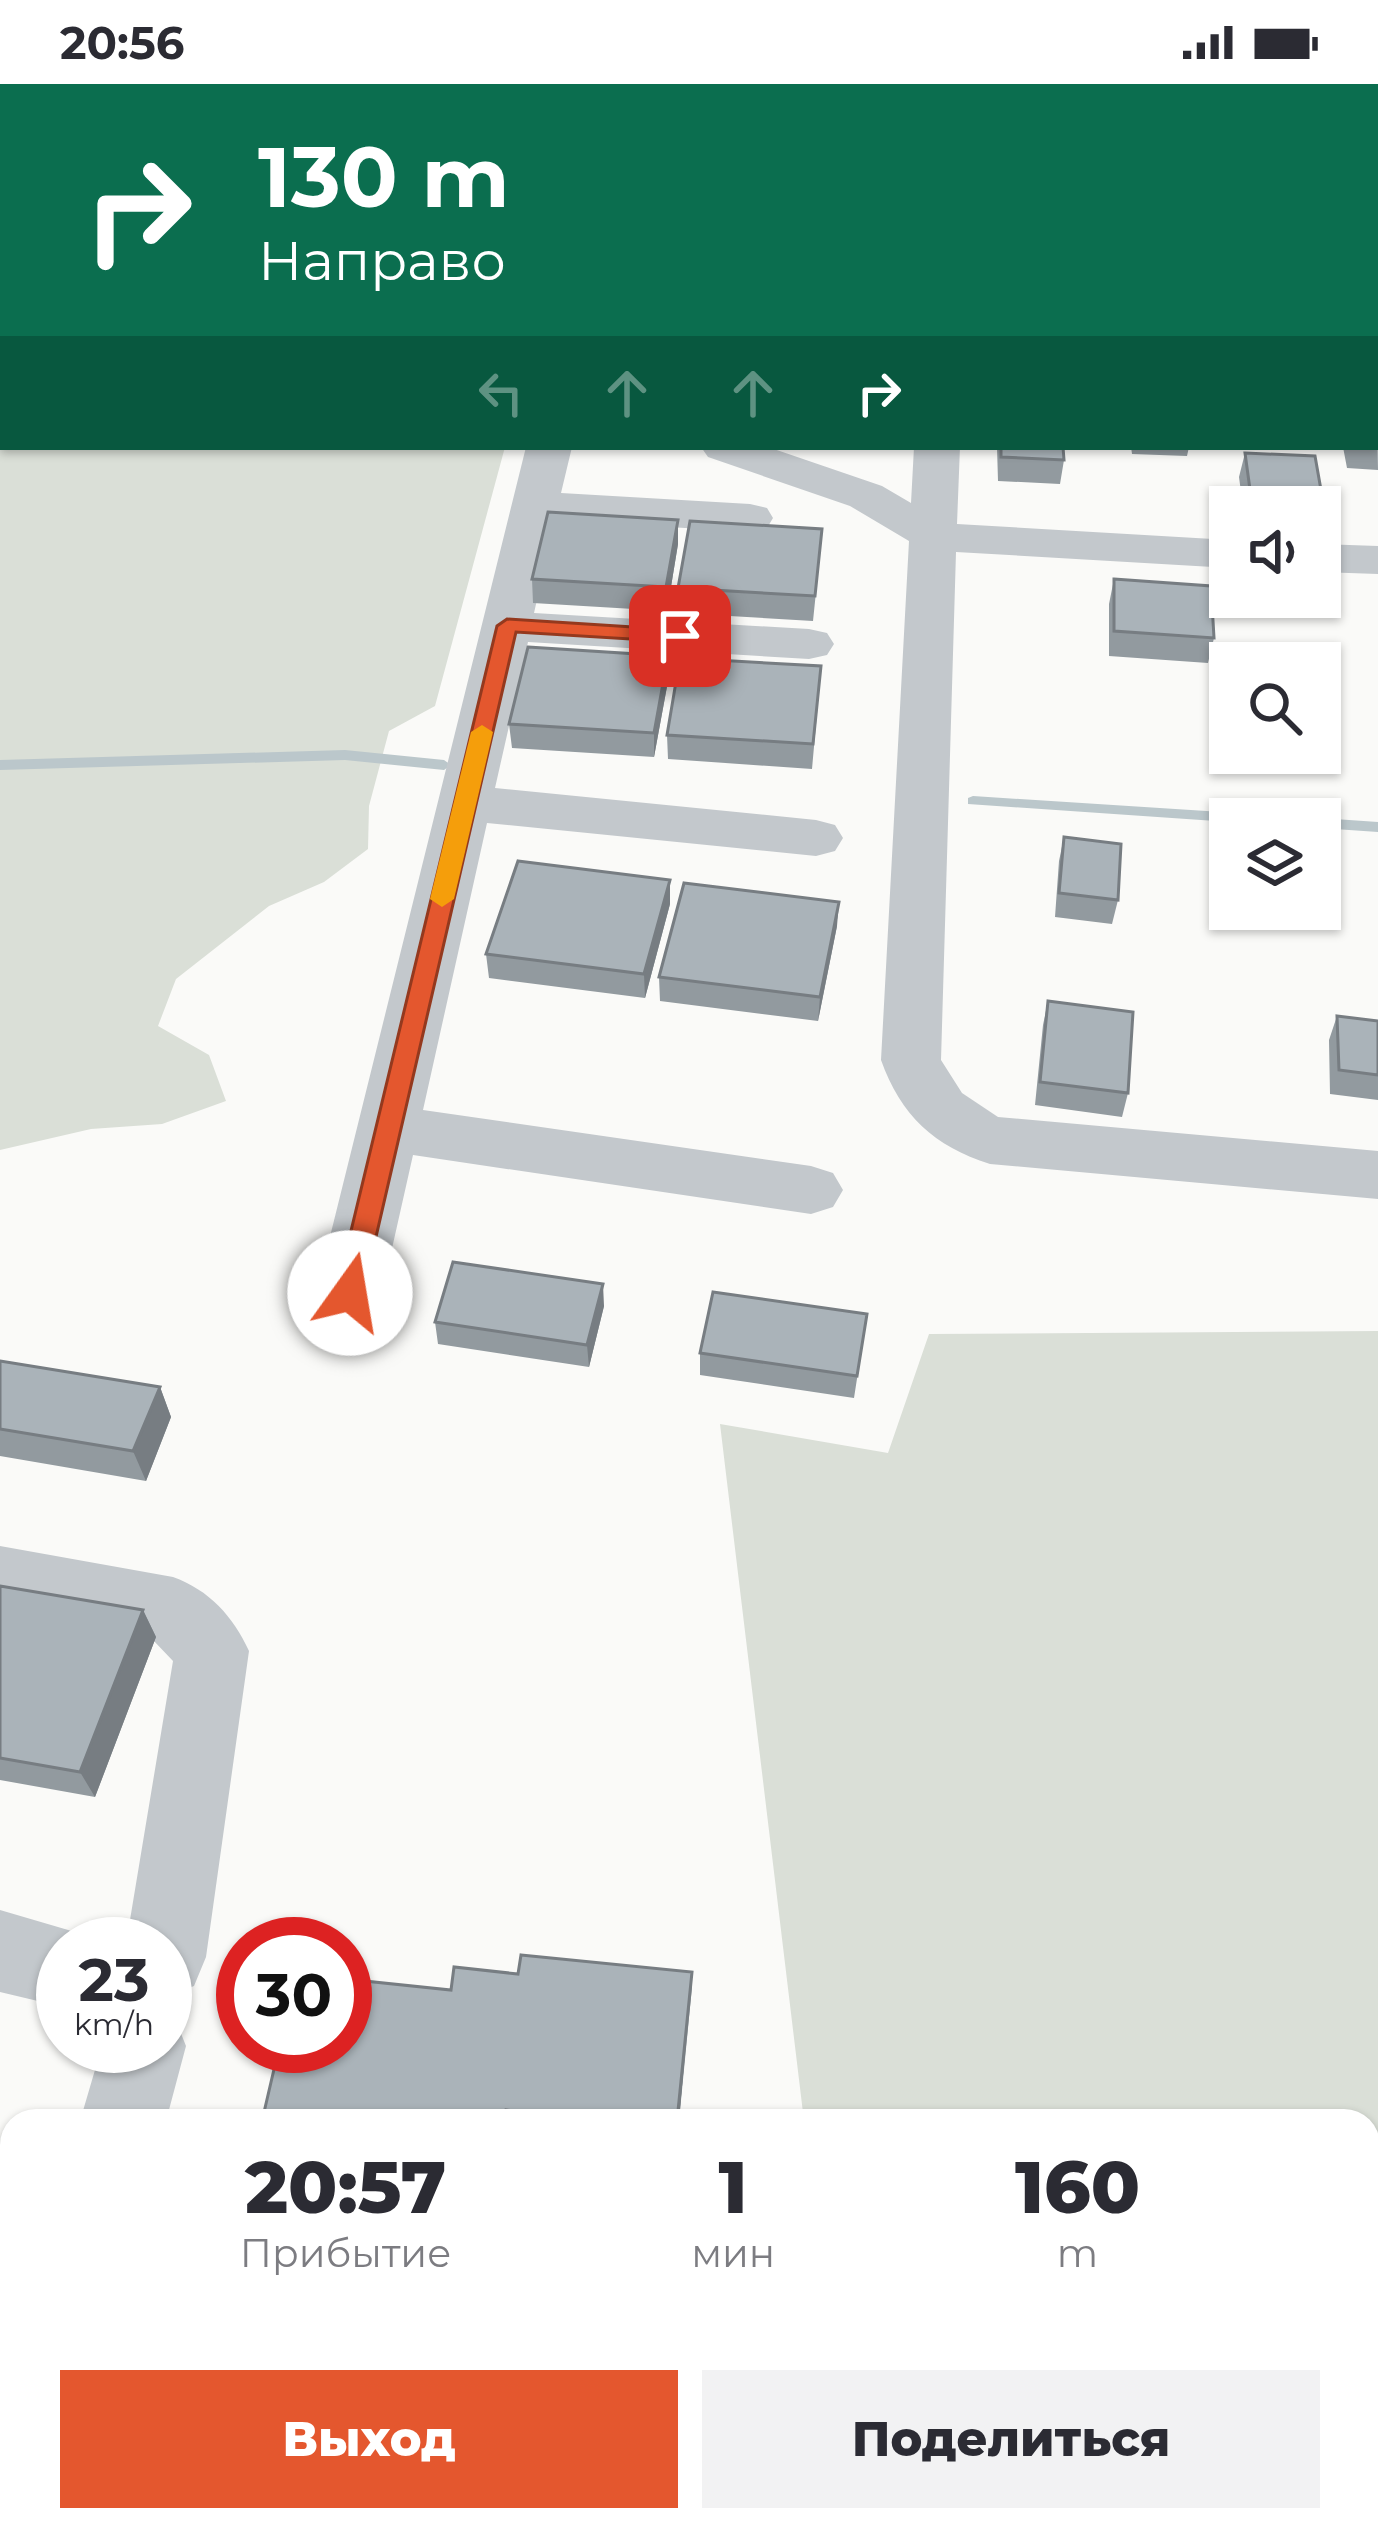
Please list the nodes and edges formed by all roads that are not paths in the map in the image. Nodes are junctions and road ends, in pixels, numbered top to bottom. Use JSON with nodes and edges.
{"nodes":[{"id":1,"x":548,"y":450,"type":"edge"},
{"id":2,"x":733,"y":450,"type":"edge"},
{"id":3,"x":937,"y":450,"type":"edge"},
{"id":4,"x":536,"y":505,"type":"junction"},
{"id":5,"x":751,"y":518,"type":"dead end"},
{"id":6,"x":936,"y":538,"type":"junction"},
{"id":7,"x":1209,"y":553,"type":"edge"},
{"id":8,"x":1341,"y":559,"type":"edge"},
{"id":9,"x":1378,"y":560,"type":"edge"},
{"id":10,"x":507,"y":626,"type":"junction"},
{"id":11,"x":809,"y":644,"type":"dead end"},
{"id":12,"x":465,"y":803,"type":"junction"},
{"id":13,"x":816,"y":838,"type":"dead end"},
{"id":14,"x":388,"y":1128,"type":"junction"},
{"id":15,"x":1378,"y":1175,"type":"edge"},
{"id":16,"x":812,"y":1190,"type":"dead end"},
{"id":17,"x":350,"y":1293,"type":"dead end"},
{"id":18,"x":0,"y":1578,"type":"edge"},
{"id":19,"x":171,"y":1917,"type":"edge"},
{"id":20,"x":0,"y":1951,"type":"edge"},
{"id":21,"x":36,"y":1960,"type":"edge"},
{"id":22,"x":136,"y":2073,"type":"edge"},
{"id":23,"x":126,"y":2109,"type":"edge"}],
"edges":[{"from":1,"to":4,"type":"street"},
{"from":2,"to":6,"type":"street"},
{"from":3,"to":6,"type":"street"},
{"from":4,"to":5,"type":"street"},
{"from":4,"to":10,"type":"street"},
{"from":6,"to":7,"type":"street"},
{"from":6,"to":15,"type":"street"},
{"from":8,"to":9,"type":"street"},
{"from":10,"to":11,"type":"street"},
{"from":10,"to":12,"type":"street"},
{"from":12,"to":13,"type":"street"},
{"from":12,"to":14,"type":"street"},
{"from":14,"to":16,"type":"street"},
{"from":14,"to":17,"type":"street"},
{"from":18,"to":19,"type":"street"},
{"from":20,"to":21,"type":"street"},
{"from":22,"to":23,"type":"street"}]}
